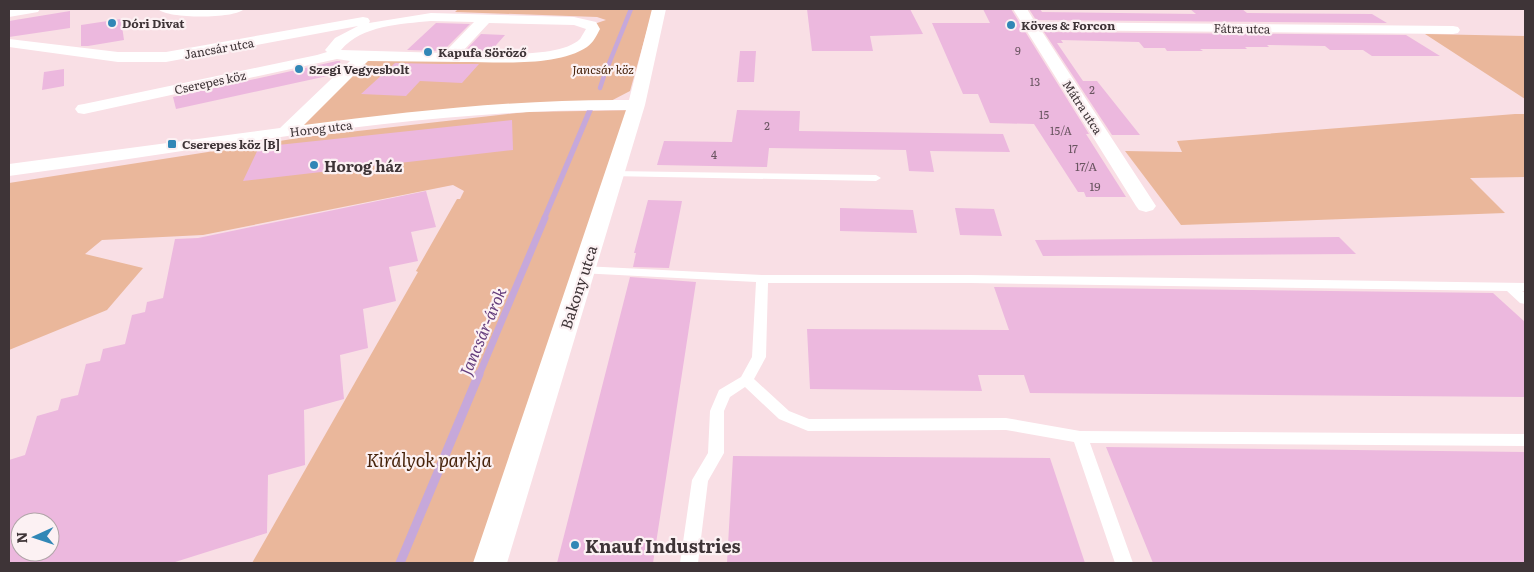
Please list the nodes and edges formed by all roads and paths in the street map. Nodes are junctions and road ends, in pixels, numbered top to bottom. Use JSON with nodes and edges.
{"nodes":[{"id":1,"x":33,"y":9,"type":"edge"},
{"id":2,"x":165,"y":9,"type":"edge"},
{"id":3,"x":237,"y":9,"type":"edge"},
{"id":4,"x":427,"y":9,"type":"edge"},
{"id":5,"x":659,"y":9,"type":"edge"},
{"id":6,"x":1020,"y":9,"type":"edge"},
{"id":7,"x":9,"y":13,"type":"edge"},
{"id":8,"x":486,"y":18,"type":"junction"},
{"id":9,"x":1031,"y":26,"type":"junction"},
{"id":10,"x":1453,"y":30,"type":"dead end"},
{"id":11,"x":9,"y":43,"type":"edge"},
{"id":12,"x":336,"y":54,"type":"junction"},
{"id":13,"x":364,"y":56,"type":"junction"},
{"id":14,"x":448,"y":58,"type":"junction"},
{"id":15,"x":636,"y":105,"type":"junction"},
{"id":16,"x":84,"y":109,"type":"dead end"},
{"id":17,"x":286,"y":132,"type":"junction"},
{"id":18,"x":9,"y":170,"type":"edge"},
{"id":19,"x":613,"y":174,"type":"junction"},
{"id":20,"x":876,"y":178,"type":"dead end"},
{"id":21,"x":1146,"y":206,"type":"dead end"},
{"id":22,"x":583,"y":270,"type":"junction"},
{"id":23,"x":762,"y":280,"type":"junction"},
{"id":24,"x":1511,"y":287,"type":"junction"},
{"id":25,"x":1525,"y":287,"type":"edge"},
{"id":26,"x":1525,"y":300,"type":"edge"},
{"id":27,"x":746,"y":380,"type":"junction"},
{"id":28,"x":1080,"y":437,"type":"junction"},
{"id":29,"x":1525,"y":440,"type":"edge"},
{"id":30,"x":490,"y":563,"type":"edge"},
{"id":31,"x":689,"y":563,"type":"edge"},
{"id":32,"x":1124,"y":563,"type":"edge"}],
"edges":[{"from":1,"to":7,"type":"street"},
{"from":2,"to":3,"type":"street"},
{"from":4,"to":11,"type":"street","name":"Jancsár utca"},
{"from":5,"to":15,"type":"street","name":"Bakony utca"},
{"from":6,"to":9,"type":"street","name":"Mátra utca"},
{"from":8,"to":12,"type":"street","name":"Cserepes köz"},
{"from":8,"to":14,"type":"street"},
{"from":8,"to":14,"type":"street","name":"Cserepes köz"},
{"from":9,"to":10,"type":"street","name":"Fátra utca"},
{"from":9,"to":21,"type":"street","name":"Mátra utca"},
{"from":12,"to":13,"type":"street","name":"Cserepes köz"},
{"from":12,"to":16,"type":"street","name":"Cserepes köz"},
{"from":13,"to":14,"type":"street","name":"Cserepes köz"},
{"from":13,"to":17,"type":"street"},
{"from":15,"to":17,"type":"street","name":"Horog utca"},
{"from":15,"to":19,"type":"street","name":"Bakony utca"},
{"from":17,"to":18,"type":"street","name":"Horog utca"},
{"from":19,"to":20,"type":"lane"},
{"from":19,"to":22,"type":"street","name":"Bakony utca"},
{"from":22,"to":23,"type":"lane"},
{"from":22,"to":30,"type":"street","name":"Bakony utca"},
{"from":23,"to":24,"type":"lane"},
{"from":23,"to":27,"type":"lane"},
{"from":24,"to":25,"type":"lane"},
{"from":24,"to":26,"type":"lane"},
{"from":27,"to":28,"type":"lane"},
{"from":27,"to":31,"type":"lane"},
{"from":28,"to":29,"type":"lane"},
{"from":28,"to":32,"type":"lane"}]}
